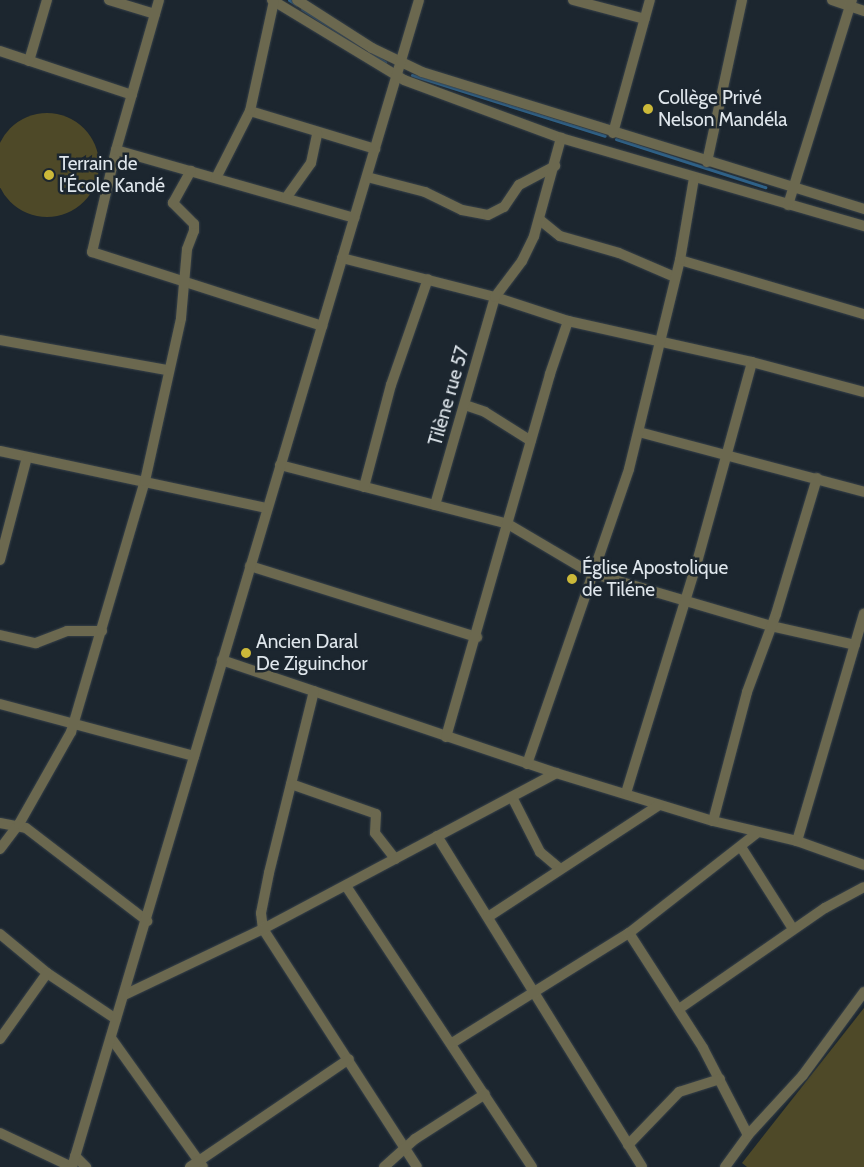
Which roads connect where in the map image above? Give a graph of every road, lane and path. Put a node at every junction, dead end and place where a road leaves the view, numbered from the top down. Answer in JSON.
{"nodes":[{"id":1,"x":47,"y":0,"type":"edge"},
{"id":2,"x":110,"y":0,"type":"edge"},
{"id":3,"x":159,"y":0,"type":"edge"},
{"id":4,"x":297,"y":0,"type":"edge"},
{"id":5,"x":419,"y":0,"type":"edge"},
{"id":6,"x":573,"y":0,"type":"edge"},
{"id":7,"x":650,"y":0,"type":"edge"},
{"id":8,"x":742,"y":0,"type":"edge"},
{"id":9,"x":832,"y":0,"type":"edge"},
{"id":10,"x":273,"y":1,"type":"edge"},
{"id":11,"x":851,"y":4,"type":"edge"},
{"id":12,"x":864,"y":12,"type":"edge"},
{"id":13,"x":155,"y":14,"type":"junction"},
{"id":14,"x":645,"y":19,"type":"junction"},
{"id":15,"x":0,"y":52,"type":"edge"},
{"id":16,"x":29,"y":61,"type":"junction"},
{"id":17,"x":401,"y":64,"type":"junction"},
{"id":18,"x":397,"y":77,"type":"junction"},
{"id":19,"x":132,"y":95,"type":"junction"},
{"id":20,"x":250,"y":111,"type":"junction"},
{"id":21,"x":613,"y":133,"type":"junction"},
{"id":22,"x":317,"y":134,"type":"junction"},
{"id":23,"x":561,"y":138,"type":"junction"},
{"id":24,"x":375,"y":149,"type":"junction"},
{"id":25,"x":116,"y":150,"type":"junction"},
{"id":26,"x":707,"y":162,"type":"junction"},
{"id":27,"x":555,"y":166,"type":"junction"},
{"id":28,"x":191,"y":171,"type":"junction"},
{"id":29,"x":367,"y":177,"type":"junction"},
{"id":30,"x":216,"y":178,"type":"junction"},
{"id":31,"x":694,"y":178,"type":"junction"},
{"id":32,"x":792,"y":187,"type":"junction"},
{"id":33,"x":286,"y":198,"type":"junction"},
{"id":34,"x":788,"y":205,"type":"junction"},
{"id":35,"x":864,"y":208,"type":"edge"},
{"id":36,"x":354,"y":218,"type":"junction"},
{"id":37,"x":540,"y":220,"type":"junction"},
{"id":38,"x":864,"y":226,"type":"edge"},
{"id":39,"x":342,"y":258,"type":"junction"},
{"id":40,"x":680,"y":260,"type":"junction"},
{"id":41,"x":675,"y":276,"type":"junction"},
{"id":42,"x":428,"y":279,"type":"junction"},
{"id":43,"x":184,"y":283,"type":"junction"},
{"id":44,"x":495,"y":297,"type":"junction"},
{"id":45,"x":864,"y":314,"type":"edge"},
{"id":46,"x":568,"y":321,"type":"junction"},
{"id":47,"x":322,"y":326,"type":"junction"},
{"id":48,"x":0,"y":340,"type":"edge"},
{"id":49,"x":661,"y":341,"type":"junction"},
{"id":50,"x":752,"y":362,"type":"junction"},
{"id":51,"x":168,"y":370,"type":"junction"},
{"id":52,"x":864,"y":392,"type":"edge"},
{"id":53,"x":465,"y":405,"type":"junction"},
{"id":54,"x":638,"y":432,"type":"junction"},
{"id":55,"x":531,"y":442,"type":"junction"},
{"id":56,"x":0,"y":451,"type":"edge"},
{"id":57,"x":725,"y":454,"type":"junction"},
{"id":58,"x":27,"y":457,"type":"junction"},
{"id":59,"x":280,"y":464,"type":"junction"},
{"id":60,"x":817,"y":478,"type":"junction"},
{"id":61,"x":145,"y":481,"type":"junction"},
{"id":62,"x":364,"y":486,"type":"junction"},
{"id":63,"x":864,"y":492,"type":"edge"},
{"id":64,"x":435,"y":504,"type":"junction"},
{"id":65,"x":267,"y":508,"type":"junction"},
{"id":66,"x":508,"y":524,"type":"junction"},
{"id":67,"x":3,"y":542,"type":"edge"},
{"id":68,"x":0,"y":560,"type":"edge"},
{"id":69,"x":250,"y":566,"type":"junction"},
{"id":70,"x":591,"y":573,"type":"junction"},
{"id":71,"x":685,"y":600,"type":"junction"},
{"id":72,"x":864,"y":614,"type":"edge"},
{"id":73,"x":771,"y":626,"type":"junction"},
{"id":74,"x":102,"y":631,"type":"junction"},
{"id":75,"x":0,"y":635,"type":"edge"},
{"id":76,"x":477,"y":638,"type":"junction"},
{"id":77,"x":855,"y":646,"type":"junction"},
{"id":78,"x":222,"y":660,"type":"junction"},
{"id":79,"x":314,"y":691,"type":"junction"},
{"id":80,"x":0,"y":704,"type":"edge"},
{"id":81,"x":75,"y":722,"type":"junction"},
{"id":82,"x":446,"y":737,"type":"junction"},
{"id":83,"x":194,"y":756,"type":"junction"},
{"id":84,"x":527,"y":764,"type":"junction"},
{"id":85,"x":556,"y":773,"type":"junction"},
{"id":86,"x":291,"y":784,"type":"junction"},
{"id":87,"x":626,"y":793,"type":"junction"},
{"id":88,"x":512,"y":797,"type":"junction"},
{"id":89,"x":659,"y":805,"type":"junction"},
{"id":90,"x":712,"y":821,"type":"junction"},
{"id":91,"x":0,"y":822,"type":"edge"},
{"id":92,"x":19,"y":824,"type":"junction"},
{"id":93,"x":757,"y":833,"type":"junction"},
{"id":94,"x":437,"y":836,"type":"junction"},
{"id":95,"x":797,"y":842,"type":"junction"},
{"id":96,"x":741,"y":848,"type":"junction"},
{"id":97,"x":0,"y":849,"type":"edge"},
{"id":98,"x":395,"y":859,"type":"junction"},
{"id":99,"x":864,"y":865,"type":"edge"},
{"id":100,"x":558,"y":868,"type":"junction"},
{"id":101,"x":346,"y":886,"type":"junction"},
{"id":102,"x":864,"y":887,"type":"edge"},
{"id":103,"x":488,"y":917,"type":"junction"},
{"id":104,"x":147,"y":921,"type":"junction"},
{"id":105,"x":263,"y":928,"type":"junction"},
{"id":106,"x":793,"y":929,"type":"junction"},
{"id":107,"x":629,"y":933,"type":"junction"},
{"id":108,"x":0,"y":934,"type":"edge"},
{"id":109,"x":48,"y":973,"type":"junction"},
{"id":110,"x":864,"y":992,"type":"edge"},
{"id":111,"x":534,"y":993,"type":"junction"},
{"id":112,"x":124,"y":994,"type":"junction"},
{"id":113,"x":679,"y":1009,"type":"junction"},
{"id":114,"x":116,"y":1019,"type":"junction"},
{"id":115,"x":111,"y":1038,"type":"junction"},
{"id":116,"x":0,"y":1039,"type":"edge"},
{"id":117,"x":452,"y":1043,"type":"junction"},
{"id":118,"x":349,"y":1059,"type":"junction"},
{"id":119,"x":720,"y":1079,"type":"junction"},
{"id":120,"x":485,"y":1094,"type":"junction"},
{"id":121,"x":0,"y":1133,"type":"edge"},
{"id":122,"x":748,"y":1135,"type":"junction"},
{"id":123,"x":628,"y":1145,"type":"junction"},
{"id":124,"x":404,"y":1148,"type":"junction"},
{"id":125,"x":76,"y":1156,"type":"junction"},
{"id":126,"x":201,"y":1164,"type":"edge"},
{"id":127,"x":730,"y":1166,"type":"edge"},
{"id":128,"x":72,"y":1167,"type":"edge"},
{"id":129,"x":86,"y":1167,"type":"edge"},
{"id":130,"x":190,"y":1167,"type":"edge"},
{"id":131,"x":384,"y":1167,"type":"edge"},
{"id":132,"x":416,"y":1167,"type":"edge"},
{"id":133,"x":532,"y":1167,"type":"edge"},
{"id":134,"x":642,"y":1167,"type":"edge"}],
"edges":[{"from":1,"to":16,"type":"street"},
{"from":2,"to":13,"type":"street"},
{"from":3,"to":13,"type":"street"},
{"from":4,"to":17,"type":"street"},
{"from":5,"to":17,"type":"street"},
{"from":6,"to":14,"type":"street"},
{"from":7,"to":14,"type":"street"},
{"from":8,"to":26,"type":"street"},
{"from":9,"to":11,"type":"street"},
{"from":10,"to":18,"type":"street"},
{"from":10,"to":20,"type":"street"},
{"from":11,"to":12,"type":"street"},
{"from":11,"to":32,"type":"street"},
{"from":13,"to":19,"type":"street"},
{"from":14,"to":21,"type":"street"},
{"from":15,"to":16,"type":"street"},
{"from":16,"to":19,"type":"street"},
{"from":17,"to":18,"type":"street"},
{"from":17,"to":21,"type":"street"},
{"from":18,"to":23,"type":"street"},
{"from":18,"to":24,"type":"street"},
{"from":19,"to":25,"type":"street"},
{"from":20,"to":22,"type":"street"},
{"from":20,"to":30,"type":"street"},
{"from":21,"to":26,"type":"street"},
{"from":22,"to":24,"type":"street"},
{"from":22,"to":33,"type":"street"},
{"from":23,"to":27,"type":"street"},
{"from":23,"to":31,"type":"street"},
{"from":24,"to":29,"type":"street"},
{"from":25,"to":28,"type":"street"},
{"from":25,"to":43,"type":"street"},
{"from":26,"to":32,"type":"street"},
{"from":27,"to":29,"type":"street"},
{"from":27,"to":37,"type":"street"},
{"from":28,"to":30,"type":"street"},
{"from":28,"to":43,"type":"street"},
{"from":29,"to":36,"type":"street"},
{"from":30,"to":33,"type":"street"},
{"from":31,"to":34,"type":"street"},
{"from":31,"to":40,"type":"street"},
{"from":32,"to":34,"type":"street"},
{"from":32,"to":35,"type":"street"},
{"from":33,"to":36,"type":"street"},
{"from":34,"to":38,"type":"street"},
{"from":36,"to":39,"type":"street"},
{"from":37,"to":41,"type":"street"},
{"from":37,"to":44,"type":"street"},
{"from":39,"to":42,"type":"street"},
{"from":39,"to":47,"type":"street"},
{"from":40,"to":41,"type":"street"},
{"from":40,"to":45,"type":"street"},
{"from":41,"to":49,"type":"street"},
{"from":42,"to":44,"type":"street"},
{"from":42,"to":62,"type":"street"},
{"from":43,"to":47,"type":"street"},
{"from":43,"to":51,"type":"street"},
{"from":44,"to":46,"type":"street"},
{"from":44,"to":53,"type":"street","name":"Tilène rue 57"},
{"from":46,"to":49,"type":"street"},
{"from":46,"to":55,"type":"street"},
{"from":47,"to":59,"type":"street"},
{"from":48,"to":51,"type":"street"},
{"from":49,"to":50,"type":"street"},
{"from":49,"to":54,"type":"street"},
{"from":50,"to":52,"type":"street"},
{"from":50,"to":57,"type":"street"},
{"from":51,"to":61,"type":"street"},
{"from":53,"to":55,"type":"street"},
{"from":53,"to":64,"type":"street","name":"Tilène rue 57"},
{"from":54,"to":57,"type":"street"},
{"from":54,"to":70,"type":"street"},
{"from":55,"to":66,"type":"street"},
{"from":56,"to":58,"type":"street"},
{"from":57,"to":60,"type":"street"},
{"from":57,"to":71,"type":"street"},
{"from":58,"to":61,"type":"street"},
{"from":58,"to":67,"type":"street"},
{"from":59,"to":62,"type":"street"},
{"from":59,"to":65,"type":"street"},
{"from":60,"to":63,"type":"street"},
{"from":60,"to":73,"type":"street"},
{"from":61,"to":65,"type":"street"},
{"from":61,"to":74,"type":"street"},
{"from":62,"to":64,"type":"street"},
{"from":64,"to":66,"type":"street"},
{"from":65,"to":69,"type":"street"},
{"from":66,"to":70,"type":"street"},
{"from":66,"to":76,"type":"street"},
{"from":67,"to":68,"type":"street"},
{"from":69,"to":76,"type":"street"},
{"from":69,"to":78,"type":"street"},
{"from":70,"to":71,"type":"street"},
{"from":70,"to":84,"type":"street"},
{"from":71,"to":73,"type":"street"},
{"from":71,"to":87,"type":"street"},
{"from":72,"to":77,"type":"street"},
{"from":73,"to":77,"type":"street"},
{"from":73,"to":90,"type":"street"},
{"from":74,"to":75,"type":"street"},
{"from":74,"to":81,"type":"street"},
{"from":76,"to":82,"type":"street"},
{"from":77,"to":95,"type":"street"},
{"from":78,"to":79,"type":"street"},
{"from":78,"to":83,"type":"street"},
{"from":79,"to":82,"type":"street"},
{"from":79,"to":86,"type":"street"},
{"from":80,"to":81,"type":"street"},
{"from":81,"to":83,"type":"street"},
{"from":81,"to":92,"type":"street"},
{"from":82,"to":84,"type":"street"},
{"from":83,"to":104,"type":"street"},
{"from":84,"to":85,"type":"street"},
{"from":85,"to":87,"type":"street"},
{"from":85,"to":88,"type":"street"},
{"from":86,"to":98,"type":"street"},
{"from":86,"to":105,"type":"street"},
{"from":87,"to":89,"type":"street"},
{"from":88,"to":94,"type":"street"},
{"from":88,"to":100,"type":"street"},
{"from":89,"to":90,"type":"street"},
{"from":89,"to":100,"type":"street"},
{"from":90,"to":93,"type":"street"},
{"from":91,"to":92,"type":"street"},
{"from":92,"to":97,"type":"street"},
{"from":92,"to":104,"type":"street"},
{"from":93,"to":95,"type":"street"},
{"from":93,"to":96,"type":"street"},
{"from":94,"to":98,"type":"street"},
{"from":94,"to":103,"type":"street"},
{"from":95,"to":99,"type":"street"},
{"from":96,"to":106,"type":"street"},
{"from":96,"to":107,"type":"street"},
{"from":98,"to":101,"type":"street"},
{"from":100,"to":103,"type":"street"},
{"from":101,"to":105,"type":"street"},
{"from":101,"to":117,"type":"street"},
{"from":102,"to":106,"type":"street"},
{"from":103,"to":111,"type":"street"},
{"from":104,"to":112,"type":"street"},
{"from":105,"to":112,"type":"street"},
{"from":105,"to":118,"type":"street"},
{"from":106,"to":113,"type":"street"},
{"from":107,"to":111,"type":"street"},
{"from":107,"to":113,"type":"street"},
{"from":108,"to":109,"type":"street"},
{"from":109,"to":114,"type":"street"},
{"from":109,"to":116,"type":"street"},
{"from":110,"to":122,"type":"street"},
{"from":111,"to":117,"type":"street"},
{"from":111,"to":123,"type":"street"},
{"from":112,"to":114,"type":"street"},
{"from":113,"to":119,"type":"street"},
{"from":114,"to":115,"type":"street"},
{"from":115,"to":125,"type":"street"},
{"from":115,"to":126,"type":"street"},
{"from":117,"to":120,"type":"street"},
{"from":118,"to":124,"type":"street"},
{"from":118,"to":126,"type":"street"},
{"from":119,"to":122,"type":"street"},
{"from":119,"to":123,"type":"street"},
{"from":120,"to":124,"type":"street"},
{"from":120,"to":133,"type":"street"},
{"from":121,"to":128,"type":"street"},
{"from":122,"to":127,"type":"street"},
{"from":123,"to":134,"type":"street"},
{"from":124,"to":131,"type":"street"},
{"from":124,"to":132,"type":"street"},
{"from":125,"to":128,"type":"street"},
{"from":125,"to":129,"type":"street"},
{"from":126,"to":130,"type":"street"}]}
